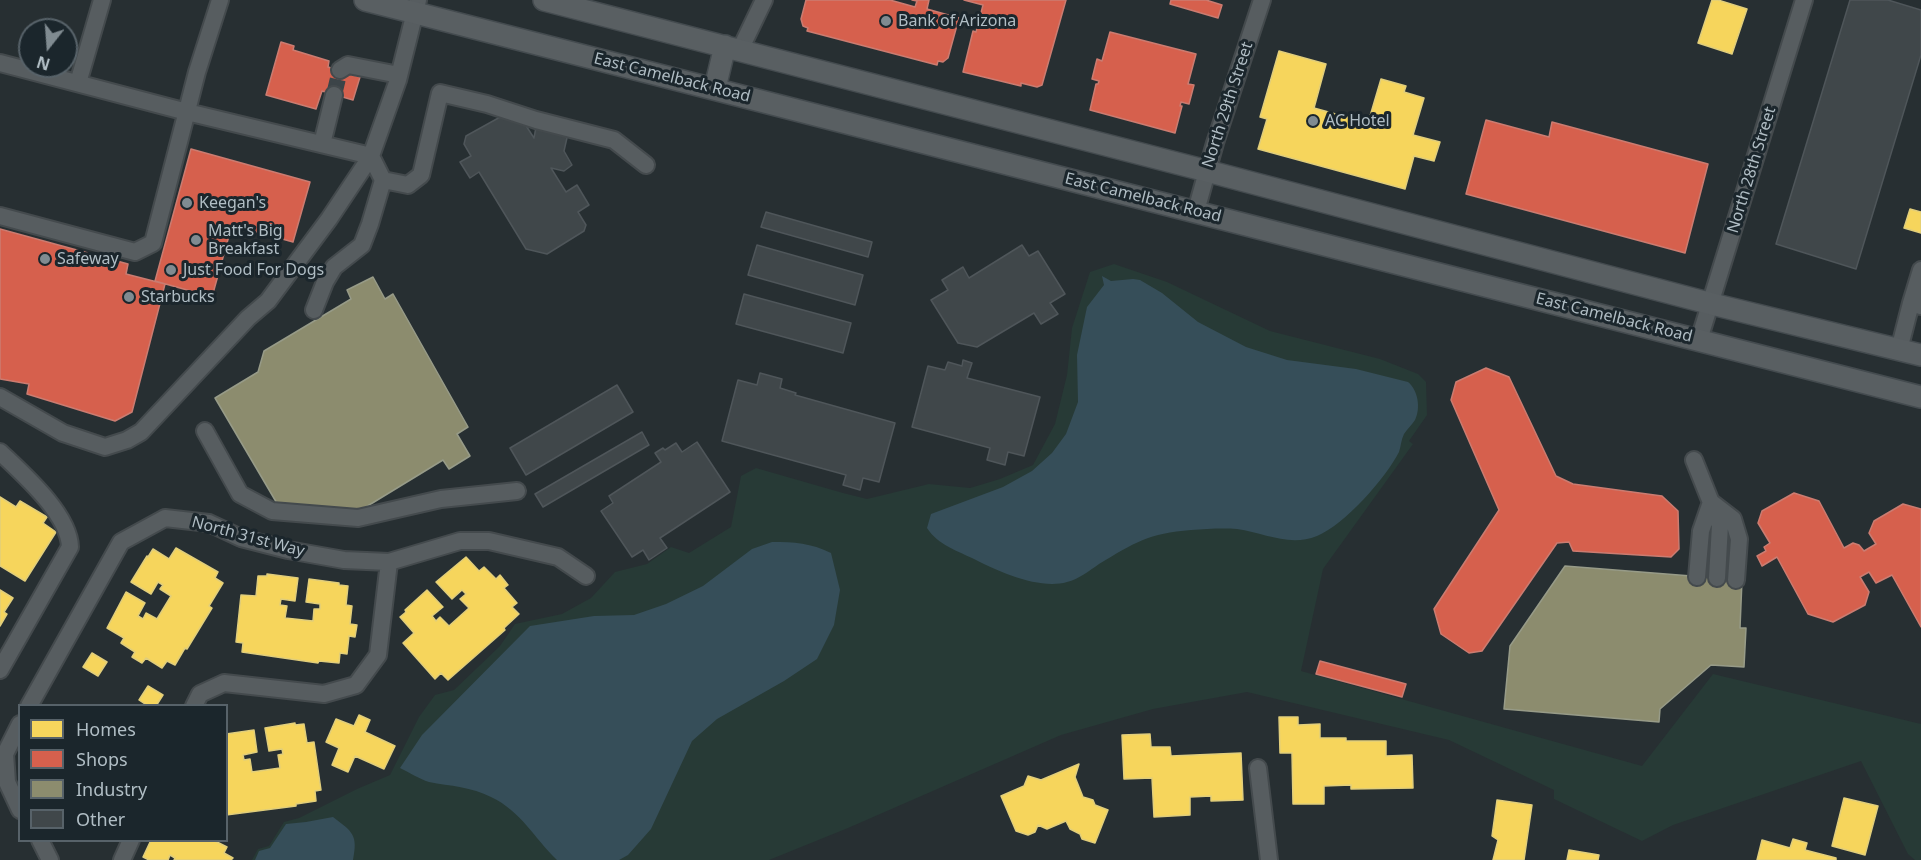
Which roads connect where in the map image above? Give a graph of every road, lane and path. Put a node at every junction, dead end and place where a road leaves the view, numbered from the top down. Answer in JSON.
{"nodes":[{"id":1,"x":102,"y":0,"type":"edge"},
{"id":2,"x":220,"y":0,"type":"edge"},
{"id":3,"x":365,"y":0,"type":"edge"},
{"id":4,"x":544,"y":0,"type":"edge"},
{"id":5,"x":764,"y":0,"type":"edge"},
{"id":6,"x":1262,"y":0,"type":"edge"},
{"id":7,"x":1804,"y":0,"type":"edge"},
{"id":8,"x":416,"y":6,"type":"edge"},
{"id":9,"x":732,"y":48,"type":"junction"},
{"id":10,"x":0,"y":63,"type":"edge"},
{"id":11,"x":340,"y":70,"type":"dead end"},
{"id":12,"x":399,"y":75,"type":"junction"},
{"id":13,"x":78,"y":83,"type":"junction"},
{"id":14,"x":715,"y":88,"type":"junction"},
{"id":15,"x":334,"y":95,"type":"tunnel mouth"},
{"id":16,"x":187,"y":112,"type":"junction"},
{"id":17,"x":322,"y":144,"type":"junction"},
{"id":18,"x":371,"y":156,"type":"junction"},
{"id":19,"x":646,"y":165,"type":"dead end"},
{"id":20,"x":1207,"y":171,"type":"junction"},
{"id":21,"x":383,"y":180,"type":"junction"},
{"id":22,"x":1196,"y":211,"type":"junction"},
{"id":23,"x":0,"y":216,"type":"edge"},
{"id":24,"x":1921,"y":270,"type":"edge"},
{"id":25,"x":1712,"y":304,"type":"junction"},
{"id":26,"x":1916,"y":304,"type":"edge"},
{"id":27,"x":314,"y":310,"type":"dead end"},
{"id":28,"x":1699,"y":340,"type":"junction"},
{"id":29,"x":1899,"y":350,"type":"junction"},
{"id":30,"x":1921,"y":355,"type":"edge"},
{"id":31,"x":0,"y":397,"type":"edge"},
{"id":32,"x":1921,"y":397,"type":"edge"},
{"id":33,"x":205,"y":430,"type":"dead end"},
{"id":34,"x":0,"y":452,"type":"edge"},
{"id":35,"x":1694,"y":460,"type":"dead end"},
{"id":36,"x":517,"y":491,"type":"dead end"},
{"id":37,"x":1711,"y":502,"type":"junction"},
{"id":38,"x":390,"y":562,"type":"junction"},
{"id":39,"x":586,"y":576,"type":"dead end"},
{"id":40,"x":1697,"y":577,"type":"dead end"},
{"id":41,"x":1717,"y":578,"type":"dead end"},
{"id":42,"x":1736,"y":580,"type":"dead end"},
{"id":43,"x":0,"y":670,"type":"edge"},
{"id":44,"x":30,"y":704,"type":"edge"},
{"id":45,"x":195,"y":704,"type":"edge"},
{"id":46,"x":18,"y":728,"type":"edge"},
{"id":47,"x":1258,"y":768,"type":"dead end"},
{"id":48,"x":18,"y":806,"type":"edge"},
{"id":49,"x":41,"y":842,"type":"edge"},
{"id":50,"x":130,"y":842,"type":"edge"},
{"id":51,"x":50,"y":860,"type":"edge"},
{"id":52,"x":122,"y":860,"type":"edge"},
{"id":53,"x":1269,"y":860,"type":"edge"}],
"edges":[{"from":1,"to":13,"type":"street"},
{"from":2,"to":16,"type":"street"},
{"from":3,"to":8,"type":"main road","name":"East Camelback Road"},
{"from":4,"to":9,"type":"main road"},
{"from":5,"to":9,"type":"street"},
{"from":6,"to":20,"type":"street","name":"North 29th Street"},
{"from":7,"to":25,"type":"street","name":"North 28th Street"},
{"from":8,"to":12,"type":"street"},
{"from":8,"to":14,"type":"main road","name":"East Camelback Road"},
{"from":9,"to":14,"type":"main road"},
{"from":9,"to":20,"type":"main road"},
{"from":10,"to":13,"type":"street"},
{"from":11,"to":12,"type":"street"},
{"from":12,"to":18,"type":"street"},
{"from":13,"to":16,"type":"street"},
{"from":14,"to":22,"type":"main road","name":"East Camelback Road"},
{"from":15,"to":17,"type":"street"},
{"from":16,"to":17,"type":"street"},
{"from":16,"to":23,"type":"street"},
{"from":17,"to":18,"type":"street"},
{"from":18,"to":21,"type":"street"},
{"from":18,"to":31,"type":"street"},
{"from":19,"to":21,"type":"street"},
{"from":20,"to":22,"type":"street","name":"North 29th Street"},
{"from":20,"to":25,"type":"main road"},
{"from":21,"to":27,"type":"street"},
{"from":22,"to":28,"type":"main road","name":"East Camelback Road"},
{"from":24,"to":26,"type":"street"},
{"from":25,"to":28,"type":"street","name":"North 28th Street"},
{"from":25,"to":29,"type":"main road"},
{"from":26,"to":29,"type":"street"},
{"from":28,"to":32,"type":"main road","name":"East Camelback Road"},
{"from":29,"to":30,"type":"main road"},
{"from":33,"to":36,"type":"street"},
{"from":34,"to":43,"type":"street"},
{"from":35,"to":37,"type":"street"},
{"from":37,"to":40,"type":"street"},
{"from":37,"to":41,"type":"street"},
{"from":37,"to":42,"type":"street"},
{"from":38,"to":39,"type":"street","name":"North 31st Way"},
{"from":38,"to":44,"type":"street","name":"North 31st Way"},
{"from":38,"to":45,"type":"street"},
{"from":46,"to":48,"type":"street"},
{"from":47,"to":53,"type":"street"},
{"from":49,"to":51,"type":"street"},
{"from":50,"to":52,"type":"street"}]}
